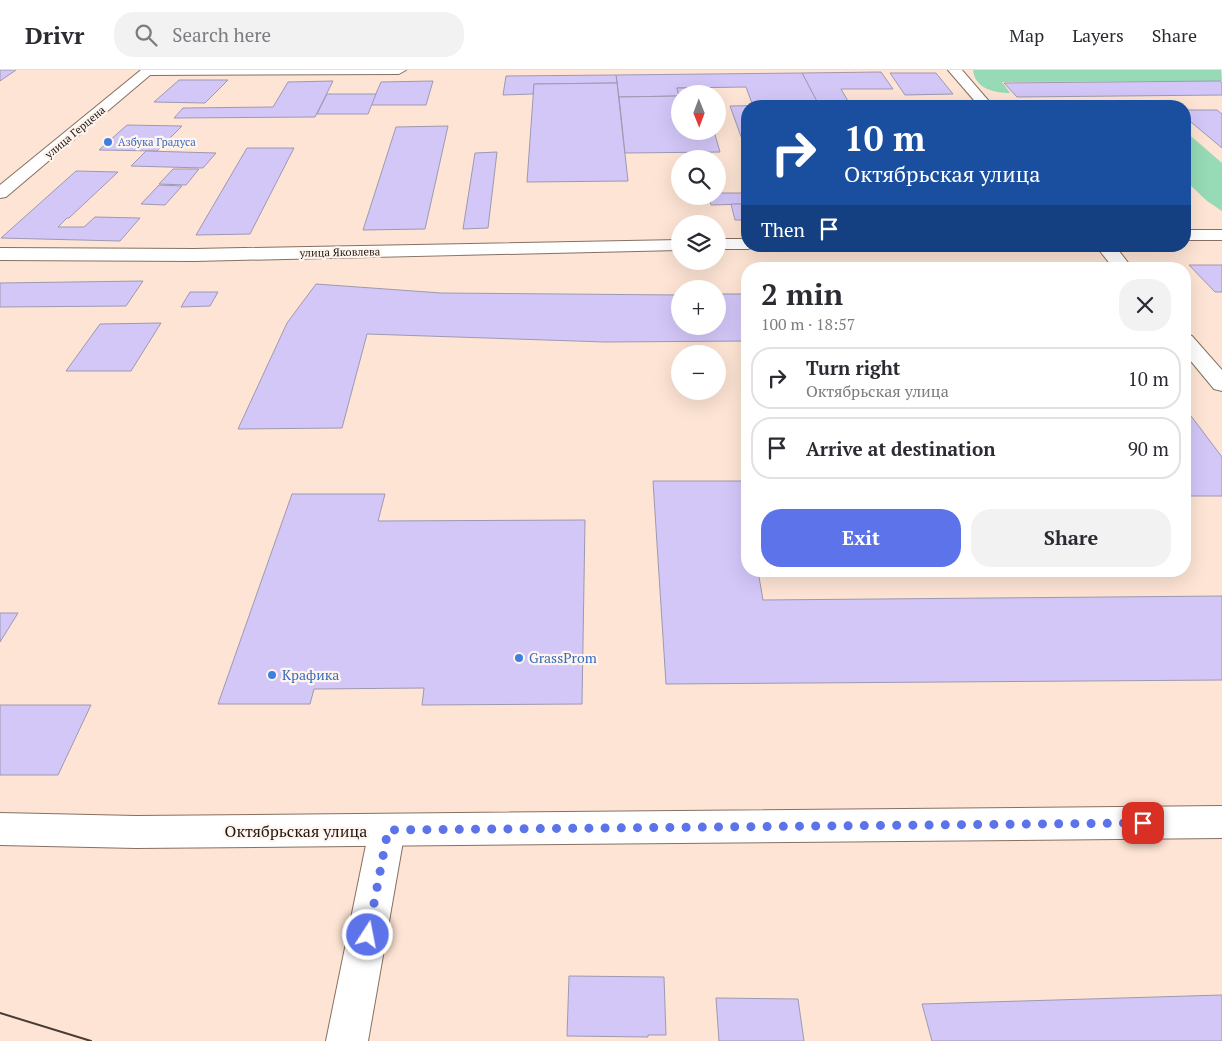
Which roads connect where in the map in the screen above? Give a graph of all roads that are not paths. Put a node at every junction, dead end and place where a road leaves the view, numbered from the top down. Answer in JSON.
{"nodes":[{"id":1,"x":148,"y":70,"type":"edge"},
{"id":2,"x":398,"y":70,"type":"edge"},
{"id":3,"x":955,"y":70,"type":"edge"},
{"id":4,"x":981,"y":100,"type":"edge"},
{"id":5,"x":0,"y":194,"type":"edge"},
{"id":6,"x":1222,"y":234,"type":"edge"},
{"id":7,"x":1191,"y":235,"type":"edge"},
{"id":8,"x":726,"y":244,"type":"edge"},
{"id":9,"x":741,"y":244,"type":"edge"},
{"id":10,"x":671,"y":245,"type":"edge"},
{"id":11,"x":1110,"y":252,"type":"edge"},
{"id":12,"x":0,"y":254,"type":"edge"},
{"id":13,"x":1118,"y":262,"type":"edge"},
{"id":14,"x":1191,"y":347,"type":"edge"},
{"id":15,"x":1222,"y":384,"type":"edge"},
{"id":16,"x":1222,"y":822,"type":"edge"},
{"id":17,"x":0,"y":829,"type":"edge"},
{"id":18,"x":388,"y":830,"type":"junction"},
{"id":19,"x":347,"y":1041,"type":"edge"}],
"edges":[{"from":1,"to":2,"type":"street"},
{"from":1,"to":5,"type":"street","name":"улица Герцена"},
{"from":3,"to":4,"type":"street"},
{"from":6,"to":7,"type":"street"},
{"from":8,"to":9,"type":"street"},
{"from":10,"to":12,"type":"street","name":"улица Яковлева"},
{"from":11,"to":13,"type":"street"},
{"from":14,"to":15,"type":"street"},
{"from":16,"to":18,"type":"street","name":"Октябрьская улица"},
{"from":17,"to":18,"type":"street","name":"Октябрьская улица"},
{"from":18,"to":19,"type":"street"}]}
